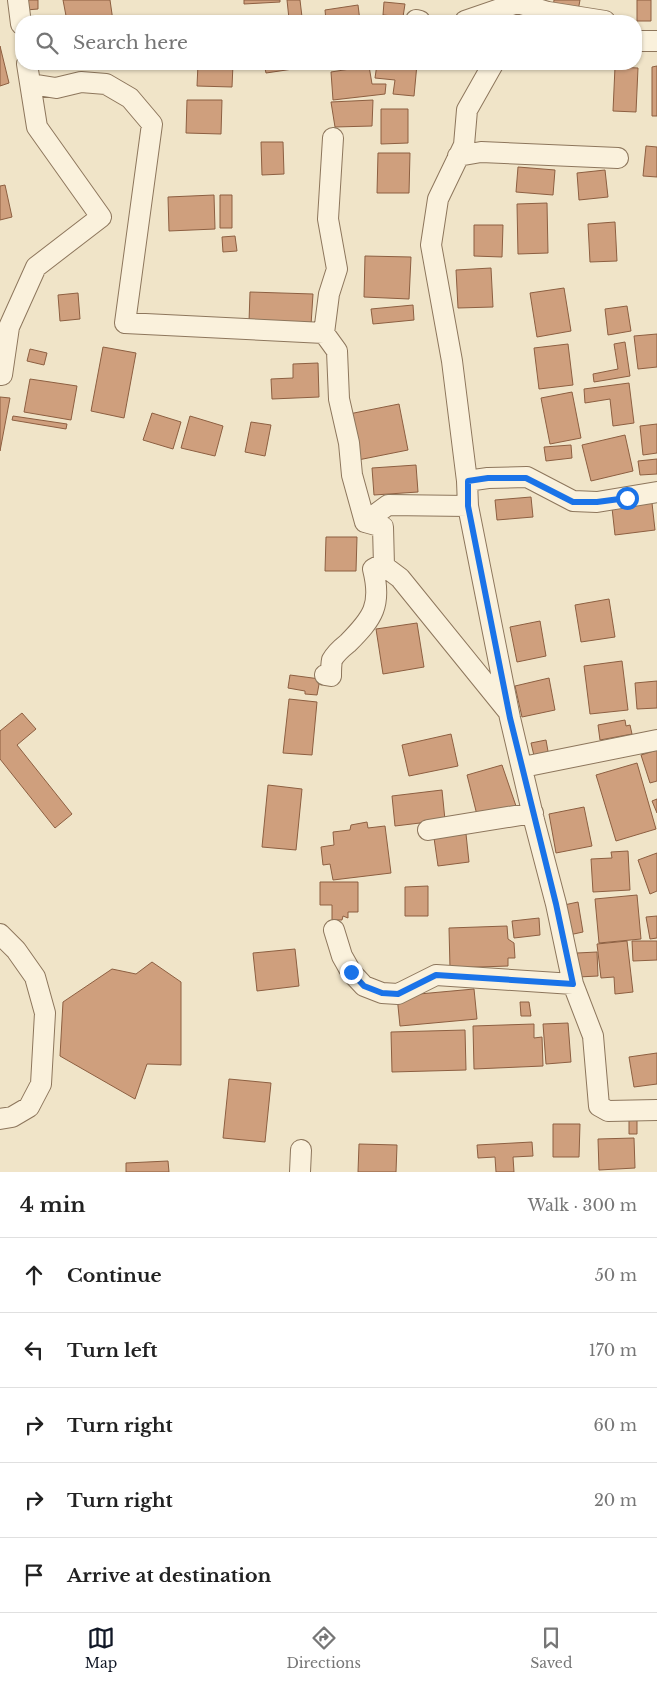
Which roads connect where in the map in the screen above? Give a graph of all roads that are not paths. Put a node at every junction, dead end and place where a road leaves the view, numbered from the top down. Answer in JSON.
{"nodes":[{"id":1,"x":18,"y":0,"type":"edge"},
{"id":2,"x":502,"y":9,"type":"edge"},
{"id":3,"x":20,"y":15,"type":"edge"},
{"id":4,"x":484,"y":15,"type":"edge"},
{"id":5,"x":567,"y":15,"type":"edge"},
{"id":6,"x":657,"y":40,"type":"edge"},
{"id":7,"x":642,"y":41,"type":"edge"},
{"id":8,"x":28,"y":70,"type":"edge"},
{"id":9,"x":490,"y":70,"type":"edge"},
{"id":10,"x":30,"y":84,"type":"junction"},
{"id":11,"x":333,"y":138,"type":"dead end"},
{"id":12,"x":458,"y":156,"type":"junction"},
{"id":13,"x":618,"y":158,"type":"dead end"},
{"id":14,"x":324,"y":333,"type":"junction"},
{"id":15,"x":0,"y":375,"type":"edge"},
{"id":16,"x":468,"y":481,"type":"junction"},
{"id":17,"x":657,"y":492,"type":"edge"},
{"id":18,"x":468,"y":506,"type":"junction"},
{"id":19,"x":365,"y":522,"type":"junction"},
{"id":20,"x":384,"y":563,"type":"junction"},
{"id":21,"x":324,"y":674,"type":"dead end"},
{"id":22,"x":509,"y":712,"type":"junction"},
{"id":23,"x":657,"y":740,"type":"edge"},
{"id":24,"x":523,"y":767,"type":"junction"},
{"id":25,"x":533,"y":813,"type":"junction"},
{"id":26,"x":428,"y":830,"type":"dead end"},
{"id":27,"x":334,"y":930,"type":"dead end"},
{"id":28,"x":0,"y":934,"type":"edge"},
{"id":29,"x":573,"y":984,"type":"junction"},
{"id":30,"x":657,"y":1110,"type":"edge"},
{"id":31,"x":0,"y":1119,"type":"edge"},
{"id":32,"x":301,"y":1150,"type":"dead end"},
{"id":33,"x":300,"y":1172,"type":"edge"}],
"edges":[{"from":1,"to":3,"type":"street"},
{"from":2,"to":4,"type":"street"},
{"from":2,"to":5,"type":"street"},
{"from":6,"to":7,"type":"street"},
{"from":8,"to":10,"type":"street"},
{"from":9,"to":12,"type":"street"},
{"from":10,"to":14,"type":"street"},
{"from":10,"to":15,"type":"street"},
{"from":11,"to":14,"type":"street"},
{"from":12,"to":13,"type":"street"},
{"from":12,"to":16,"type":"street"},
{"from":14,"to":19,"type":"street"},
{"from":16,"to":17,"type":"street"},
{"from":16,"to":18,"type":"street"},
{"from":18,"to":19,"type":"street"},
{"from":18,"to":22,"type":"street"},
{"from":19,"to":20,"type":"street"},
{"from":20,"to":21,"type":"street"},
{"from":20,"to":22,"type":"street"},
{"from":22,"to":24,"type":"street"},
{"from":23,"to":24,"type":"street"},
{"from":24,"to":25,"type":"street"},
{"from":25,"to":26,"type":"street"},
{"from":25,"to":29,"type":"street"},
{"from":27,"to":29,"type":"street"},
{"from":28,"to":31,"type":"street"},
{"from":29,"to":30,"type":"street"},
{"from":32,"to":33,"type":"street"}]}
